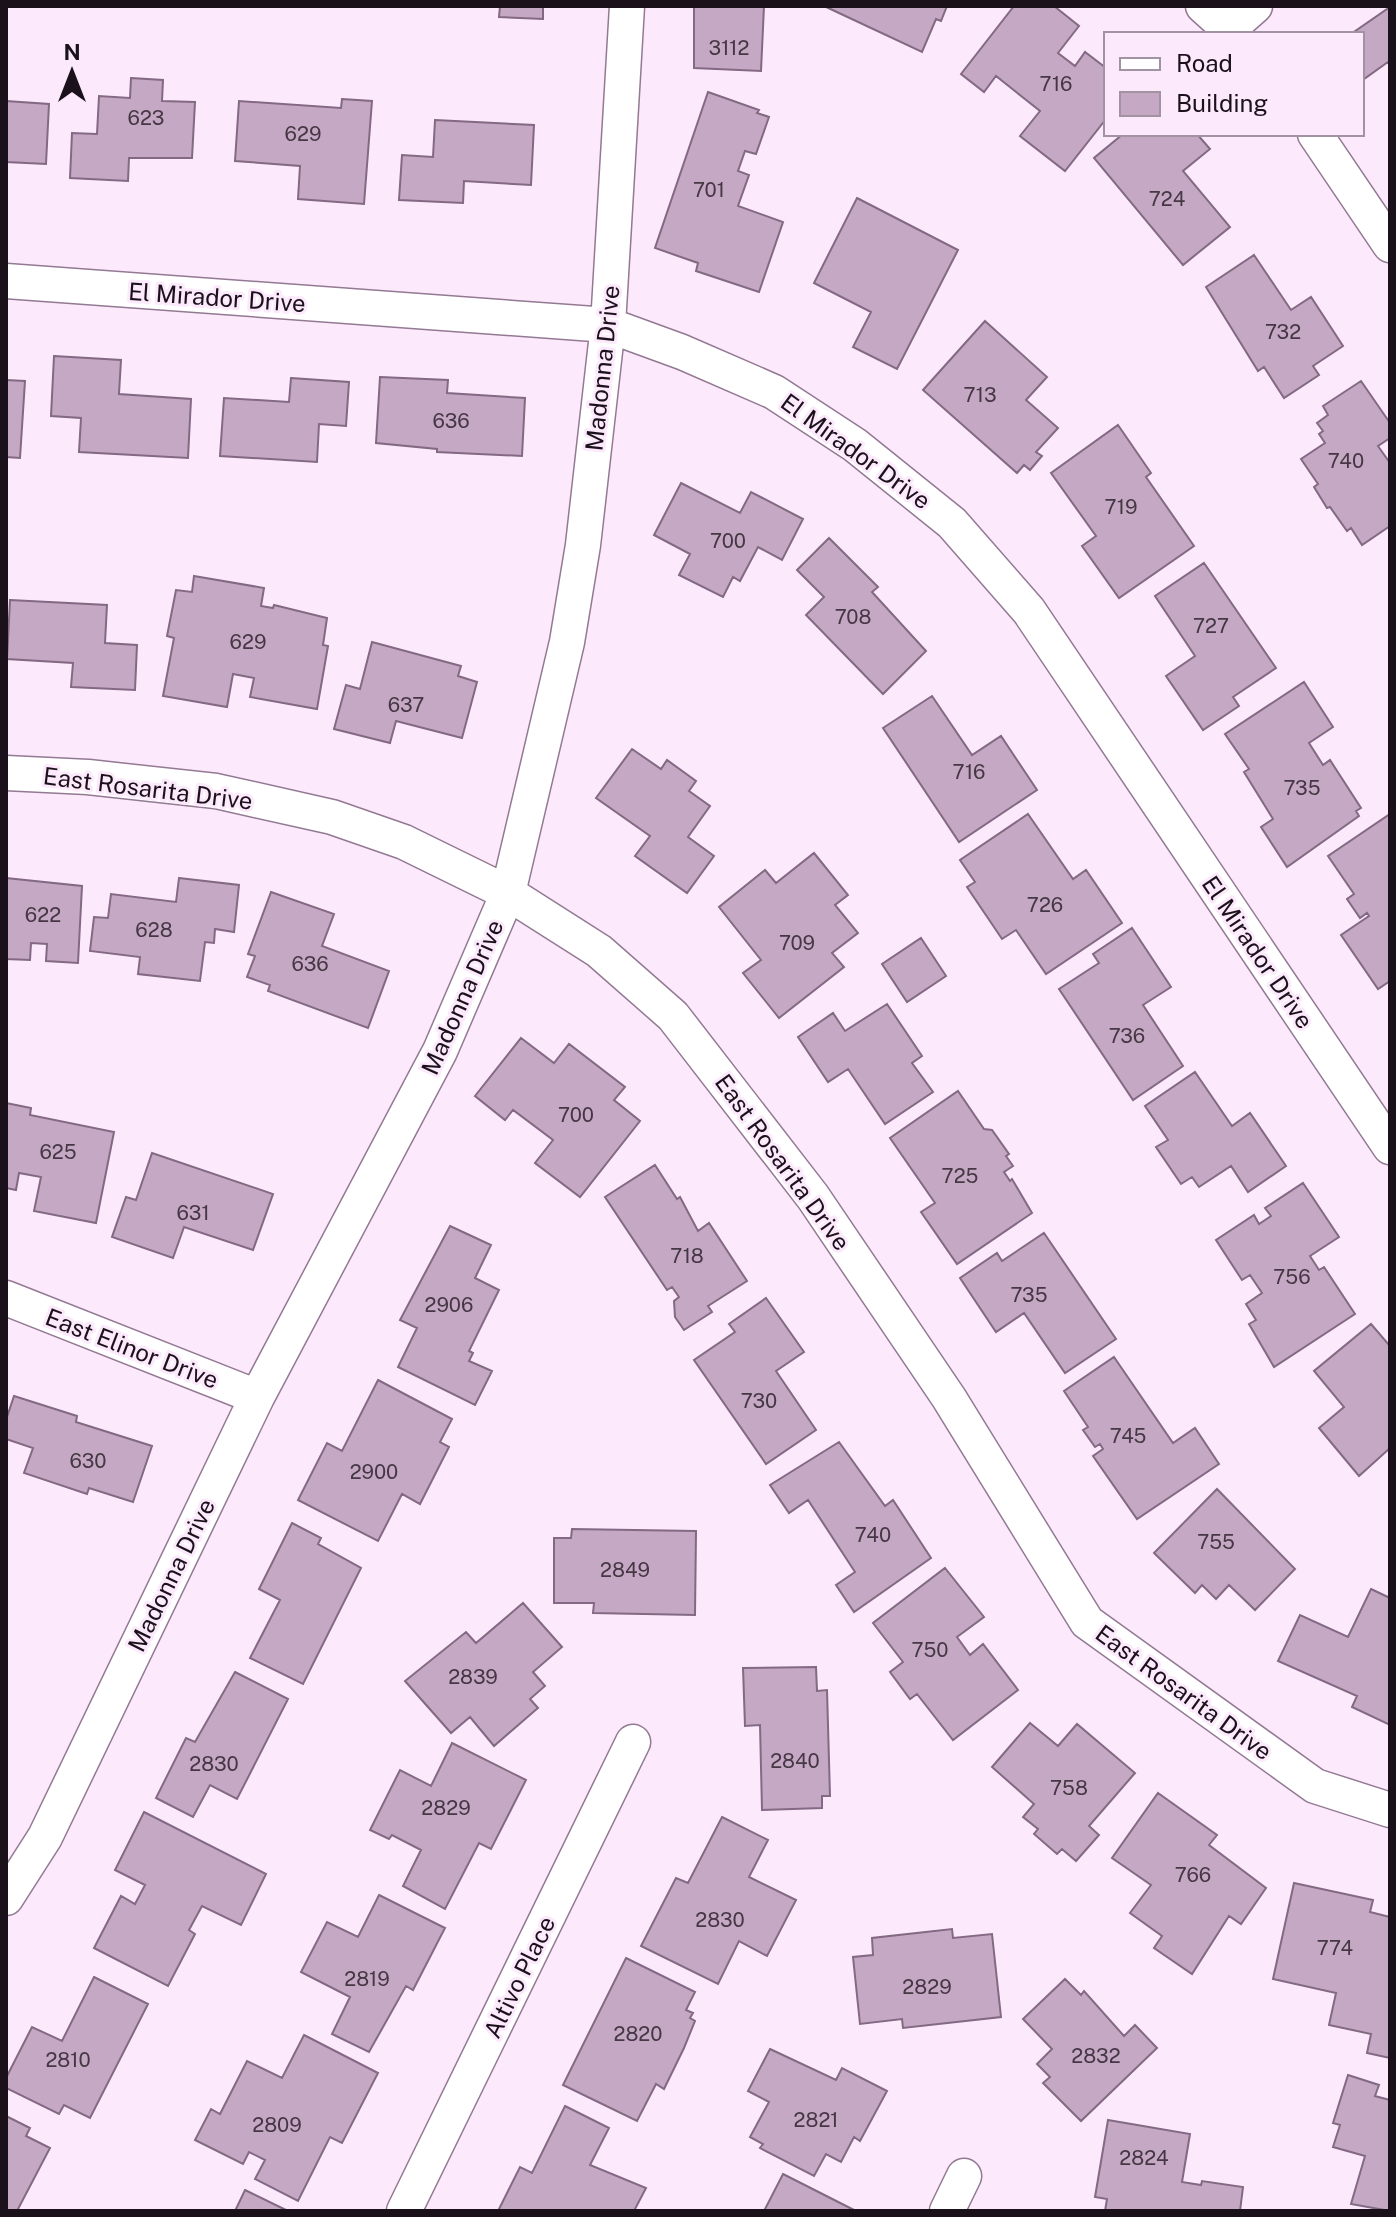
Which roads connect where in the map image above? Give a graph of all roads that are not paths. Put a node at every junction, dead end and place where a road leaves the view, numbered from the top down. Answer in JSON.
{"nodes":[{"id":1,"x":627,"y":6,"type":"edge"},
{"id":2,"x":1203,"y":6,"type":"edge"},
{"id":3,"x":1255,"y":6,"type":"edge"},
{"id":4,"x":1232,"y":31,"type":"edge"},
{"id":5,"x":1316,"y":136,"type":"edge"},
{"id":6,"x":1390,"y":245,"type":"edge"},
{"id":7,"x":6,"y":281,"type":"edge"},
{"id":8,"x":608,"y":325,"type":"junction"},
{"id":9,"x":6,"y":773,"type":"edge"},
{"id":10,"x":508,"y":893,"type":"junction"},
{"id":11,"x":1390,"y":1147,"type":"edge"},
{"id":12,"x":6,"y":1298,"type":"edge"},
{"id":13,"x":257,"y":1397,"type":"junction"},
{"id":14,"x":633,"y":1742,"type":"dead end"},
{"id":15,"x":1390,"y":1810,"type":"edge"},
{"id":16,"x":6,"y":1898,"type":"edge"},
{"id":17,"x":964,"y":2176,"type":"dead end"},
{"id":18,"x":404,"y":2211,"type":"edge"},
{"id":19,"x":947,"y":2211,"type":"edge"}],
"edges":[{"from":1,"to":8,"type":"street","name":"Madonna Drive"},
{"from":2,"to":4,"type":"street"},
{"from":3,"to":4,"type":"street"},
{"from":5,"to":6,"type":"street"},
{"from":7,"to":8,"type":"street","name":"El Mirador Drive"},
{"from":8,"to":10,"type":"street","name":"Madonna Drive"},
{"from":8,"to":11,"type":"street","name":"El Mirador Drive"},
{"from":9,"to":10,"type":"street","name":"East Rosarita Drive"},
{"from":10,"to":13,"type":"street","name":"Madonna Drive"},
{"from":10,"to":15,"type":"street","name":"East Rosarita Drive"},
{"from":12,"to":13,"type":"street","name":"East Elinor Drive"},
{"from":13,"to":16,"type":"street","name":"Madonna Drive"},
{"from":14,"to":18,"type":"street","name":"Altivo Place"},
{"from":17,"to":19,"type":"street"}]}
